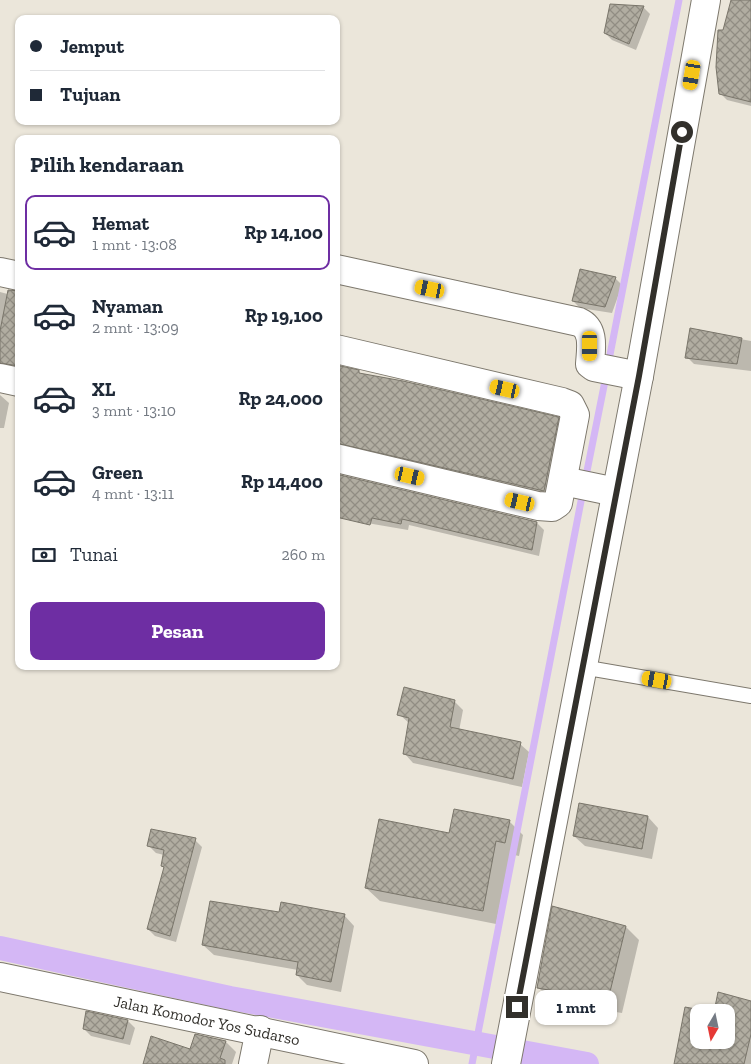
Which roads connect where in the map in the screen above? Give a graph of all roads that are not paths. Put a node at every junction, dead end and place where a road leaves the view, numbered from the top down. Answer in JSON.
{"nodes":[{"id":1,"x":706,"y":0,"type":"edge"},
{"id":2,"x":340,"y":270,"type":"edge"},
{"id":3,"x":0,"y":272,"type":"edge"},
{"id":4,"x":15,"y":275,"type":"edge"},
{"id":5,"x":340,"y":350,"type":"edge"},
{"id":6,"x":636,"y":375,"type":"junction"},
{"id":7,"x":0,"y":378,"type":"edge"},
{"id":8,"x":15,"y":381,"type":"edge"},
{"id":9,"x":340,"y":459,"type":"edge"},
{"id":10,"x":568,"y":482,"type":"junction"},
{"id":11,"x":611,"y":491,"type":"junction"},
{"id":12,"x":582,"y":666,"type":"junction"},
{"id":13,"x":751,"y":696,"type":"edge"},
{"id":14,"x":0,"y":977,"type":"edge"},
{"id":15,"x":260,"y":1030,"type":"junction"},
{"id":16,"x":253,"y":1064,"type":"edge"},
{"id":17,"x":414,"y":1064,"type":"edge"},
{"id":18,"x":506,"y":1064,"type":"edge"}],
"edges":[{"from":1,"to":6,"type":"street"},
{"from":2,"to":6,"type":"street"},
{"from":3,"to":4,"type":"street"},
{"from":5,"to":10,"type":"street"},
{"from":6,"to":11,"type":"street"},
{"from":7,"to":8,"type":"street"},
{"from":9,"to":10,"type":"street"},
{"from":10,"to":11,"type":"street"},
{"from":11,"to":12,"type":"street"},
{"from":12,"to":13,"type":"lane"},
{"from":12,"to":18,"type":"street"},
{"from":14,"to":15,"type":"street","name":"Jalan Komodor Yos Sudarso"},
{"from":15,"to":16,"type":"street"},
{"from":15,"to":17,"type":"street","name":"Jalan Komodor Yos Sudarso"}]}
